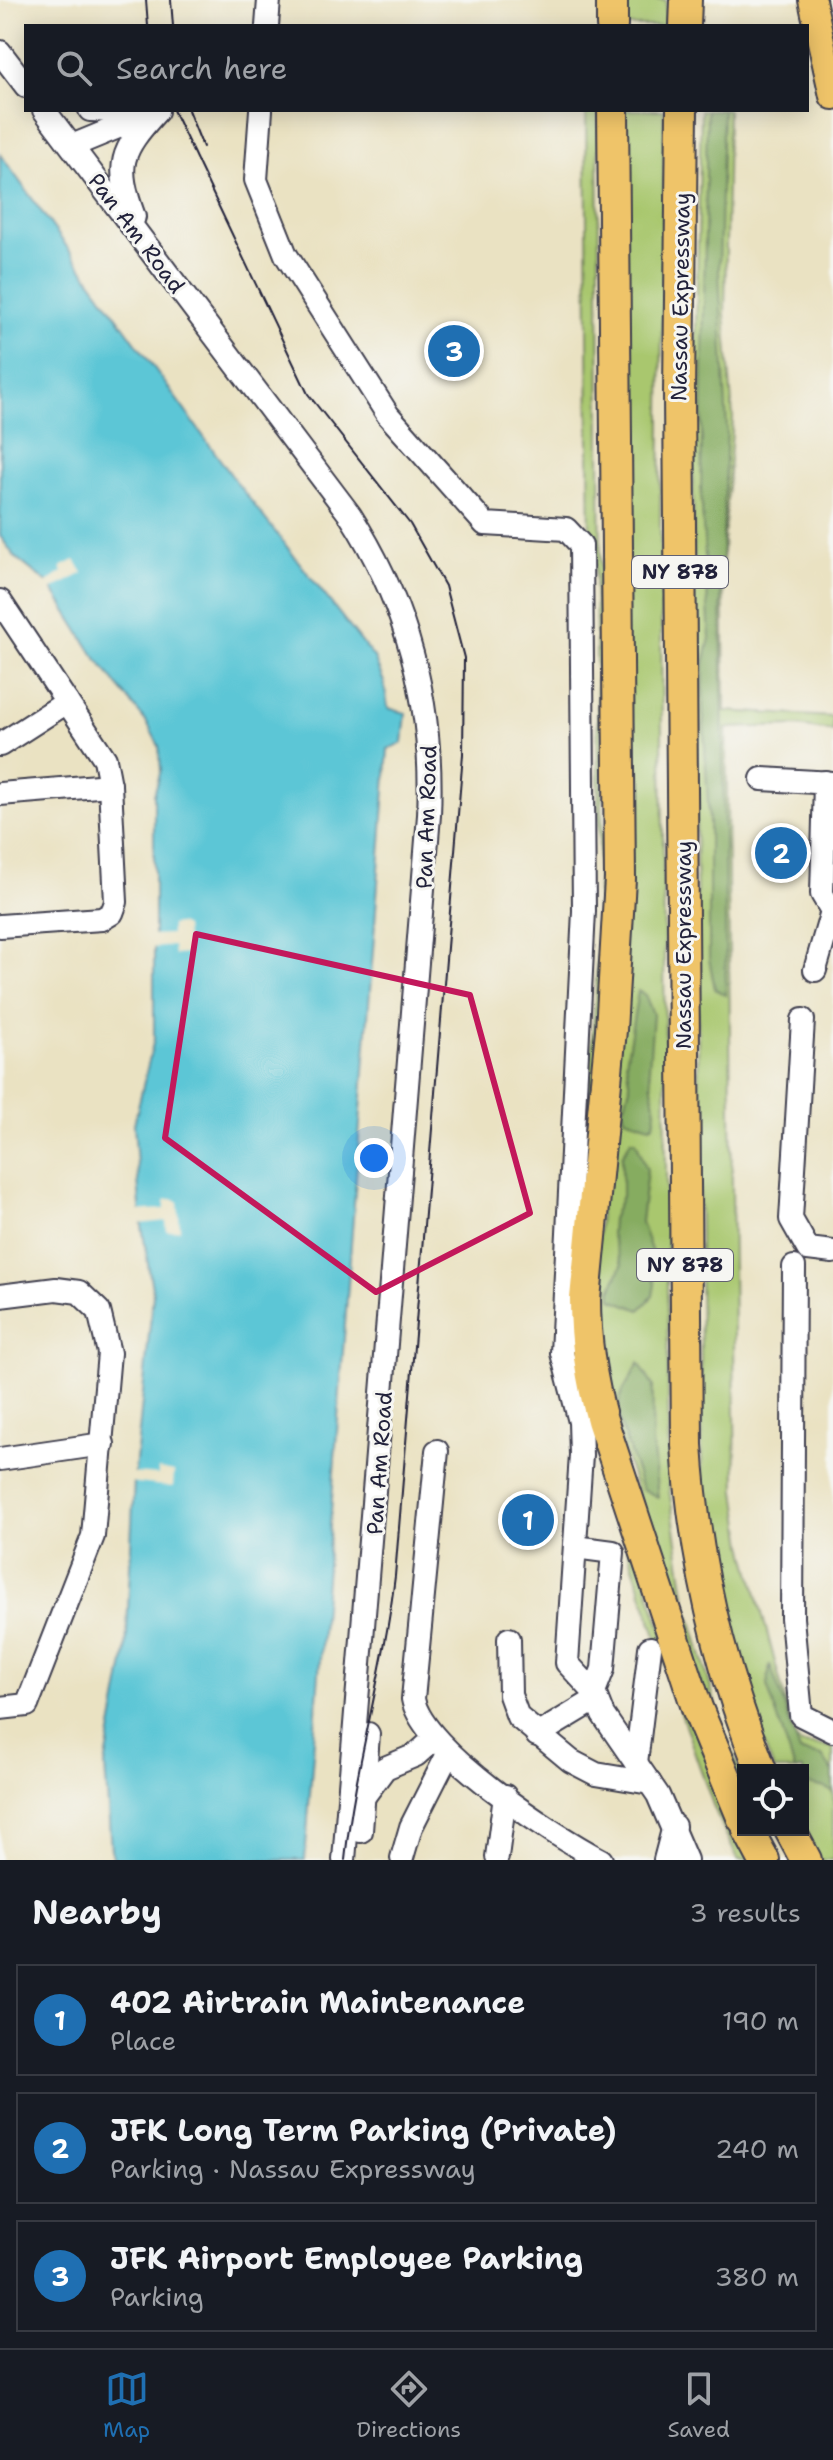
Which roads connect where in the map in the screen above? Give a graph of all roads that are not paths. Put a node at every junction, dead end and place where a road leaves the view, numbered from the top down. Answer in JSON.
{"nodes":[{"id":1,"x":269,"y":0,"type":"edge"},
{"id":2,"x":612,"y":0,"type":"edge"},
{"id":3,"x":684,"y":0,"type":"edge"},
{"id":4,"x":812,"y":0,"type":"edge"},
{"id":5,"x":267,"y":24,"type":"edge"},
{"id":6,"x":612,"y":24,"type":"edge"},
{"id":7,"x":683,"y":24,"type":"edge"},
{"id":8,"x":0,"y":52,"type":"edge"},
{"id":9,"x":24,"y":81,"type":"edge"},
{"id":10,"x":833,"y":96,"type":"edge"},
{"id":11,"x":46,"y":112,"type":"edge"},
{"id":12,"x":153,"y":112,"type":"edge"},
{"id":13,"x":156,"y":112,"type":"edge"},
{"id":14,"x":261,"y":112,"type":"edge"},
{"id":15,"x":613,"y":112,"type":"edge"},
{"id":16,"x":682,"y":112,"type":"edge"},
{"id":17,"x":72,"y":146,"type":"junction"},
{"id":18,"x":141,"y":237,"type":"junction"},
{"id":19,"x":0,"y":601,"type":"edge"},
{"id":20,"x":67,"y":702,"type":"junction"},
{"id":21,"x":0,"y":745,"type":"edge"},
{"id":22,"x":762,"y":779,"type":"dead end"},
{"id":23,"x":829,"y":783,"type":"edge"},
{"id":24,"x":110,"y":785,"type":"junction"},
{"id":25,"x":0,"y":794,"type":"edge"},
{"id":26,"x":833,"y":911,"type":"edge"},
{"id":27,"x":0,"y":926,"type":"edge"},
{"id":28,"x":815,"y":970,"type":"dead end"},
{"id":29,"x":803,"y":1020,"type":"dead end"},
{"id":30,"x":833,"y":1252,"type":"edge"},
{"id":31,"x":794,"y":1267,"type":"dead end"},
{"id":32,"x":0,"y":1296,"type":"edge"},
{"id":33,"x":103,"y":1444,"type":"junction"},
{"id":34,"x":437,"y":1451,"type":"dead end"},
{"id":35,"x":0,"y":1459,"type":"edge"},
{"id":36,"x":575,"y":1547,"type":"junction"},
{"id":37,"x":369,"y":1593,"type":"junction"},
{"id":38,"x":509,"y":1639,"type":"dead end"},
{"id":39,"x":650,"y":1648,"type":"dead end"},
{"id":40,"x":594,"y":1696,"type":"junction"},
{"id":41,"x":0,"y":1708,"type":"edge"},
{"id":42,"x":368,"y":1730,"type":"junction"},
{"id":43,"x":833,"y":1731,"type":"edge"},
{"id":44,"x":537,"y":1735,"type":"junction"},
{"id":45,"x":438,"y":1747,"type":"junction"},
{"id":46,"x":636,"y":1763,"type":"junction"},
{"id":47,"x":759,"y":1764,"type":"edge"},
{"id":48,"x":650,"y":1783,"type":"junction"},
{"id":49,"x":365,"y":1796,"type":"junction"},
{"id":50,"x":505,"y":1796,"type":"junction"},
{"id":51,"x":737,"y":1805,"type":"edge"},
{"id":52,"x":674,"y":1826,"type":"junction"},
{"id":53,"x":751,"y":1836,"type":"edge"},
{"id":54,"x":793,"y":1836,"type":"edge"},
{"id":55,"x":497,"y":1857,"type":"dead end"},
{"id":56,"x":402,"y":1858,"type":"edge"},
{"id":57,"x":344,"y":1860,"type":"edge"},
{"id":58,"x":359,"y":1860,"type":"edge"},
{"id":59,"x":601,"y":1860,"type":"edge"},
{"id":60,"x":665,"y":1860,"type":"edge"},
{"id":61,"x":686,"y":1860,"type":"edge"},
{"id":62,"x":764,"y":1860,"type":"edge"},
{"id":63,"x":806,"y":1860,"type":"edge"}],
"edges":[{"from":1,"to":5,"type":"street"},
{"from":2,"to":6,"type":"highway"},
{"from":3,"to":7,"type":"highway"},
{"from":4,"to":10,"type":"main road"},
{"from":8,"to":9,"type":"street"},
{"from":11,"to":17,"type":"street","name":"Pan Am Road"},
{"from":12,"to":17,"type":"street"},
{"from":13,"to":18,"type":"street"},
{"from":14,"to":36,"type":"street"},
{"from":15,"to":51,"type":"highway"},
{"from":16,"to":47,"type":"highway","name":"Nassau Expressway","number":"NY 878"},
{"from":17,"to":18,"type":"street","name":"Pan Am Road"},
{"from":18,"to":37,"type":"street","name":"Pan Am Road"},
{"from":19,"to":20,"type":"street"},
{"from":20,"to":21,"type":"street"},
{"from":20,"to":24,"type":"street"},
{"from":22,"to":23,"type":"street"},
{"from":23,"to":26,"type":"street"},
{"from":24,"to":25,"type":"street"},
{"from":24,"to":27,"type":"street"},
{"from":26,"to":28,"type":"street"},
{"from":29,"to":30,"type":"street"},
{"from":31,"to":43,"type":"street"},
{"from":32,"to":33,"type":"street"},
{"from":33,"to":35,"type":"street"},
{"from":33,"to":41,"type":"street"},
{"from":34,"to":45,"type":"street"},
{"from":36,"to":40,"type":"street"},
{"from":36,"to":40,"type":"street"},
{"from":37,"to":42,"type":"street","name":"Pan Am Road"},
{"from":37,"to":57,"type":"street","name":"Pan Am Road"},
{"from":38,"to":44,"type":"street"},
{"from":39,"to":46,"type":"street"},
{"from":40,"to":44,"type":"street"},
{"from":40,"to":46,"type":"street"},
{"from":42,"to":45,"type":"street"},
{"from":42,"to":49,"type":"street","name":"Pan Am Road"},
{"from":44,"to":48,"type":"street"},
{"from":45,"to":49,"type":"street"},
{"from":45,"to":50,"type":"street"},
{"from":45,"to":56,"type":"street"},
{"from":46,"to":48,"type":"street"},
{"from":48,"to":52,"type":"street"},
{"from":49,"to":58,"type":"street","name":"Pan Am Road"},
{"from":50,"to":55,"type":"street"},
{"from":50,"to":59,"type":"street"},
{"from":52,"to":60,"type":"street"},
{"from":52,"to":61,"type":"street"},
{"from":53,"to":62,"type":"highway"},
{"from":54,"to":63,"type":"highway"}]}
